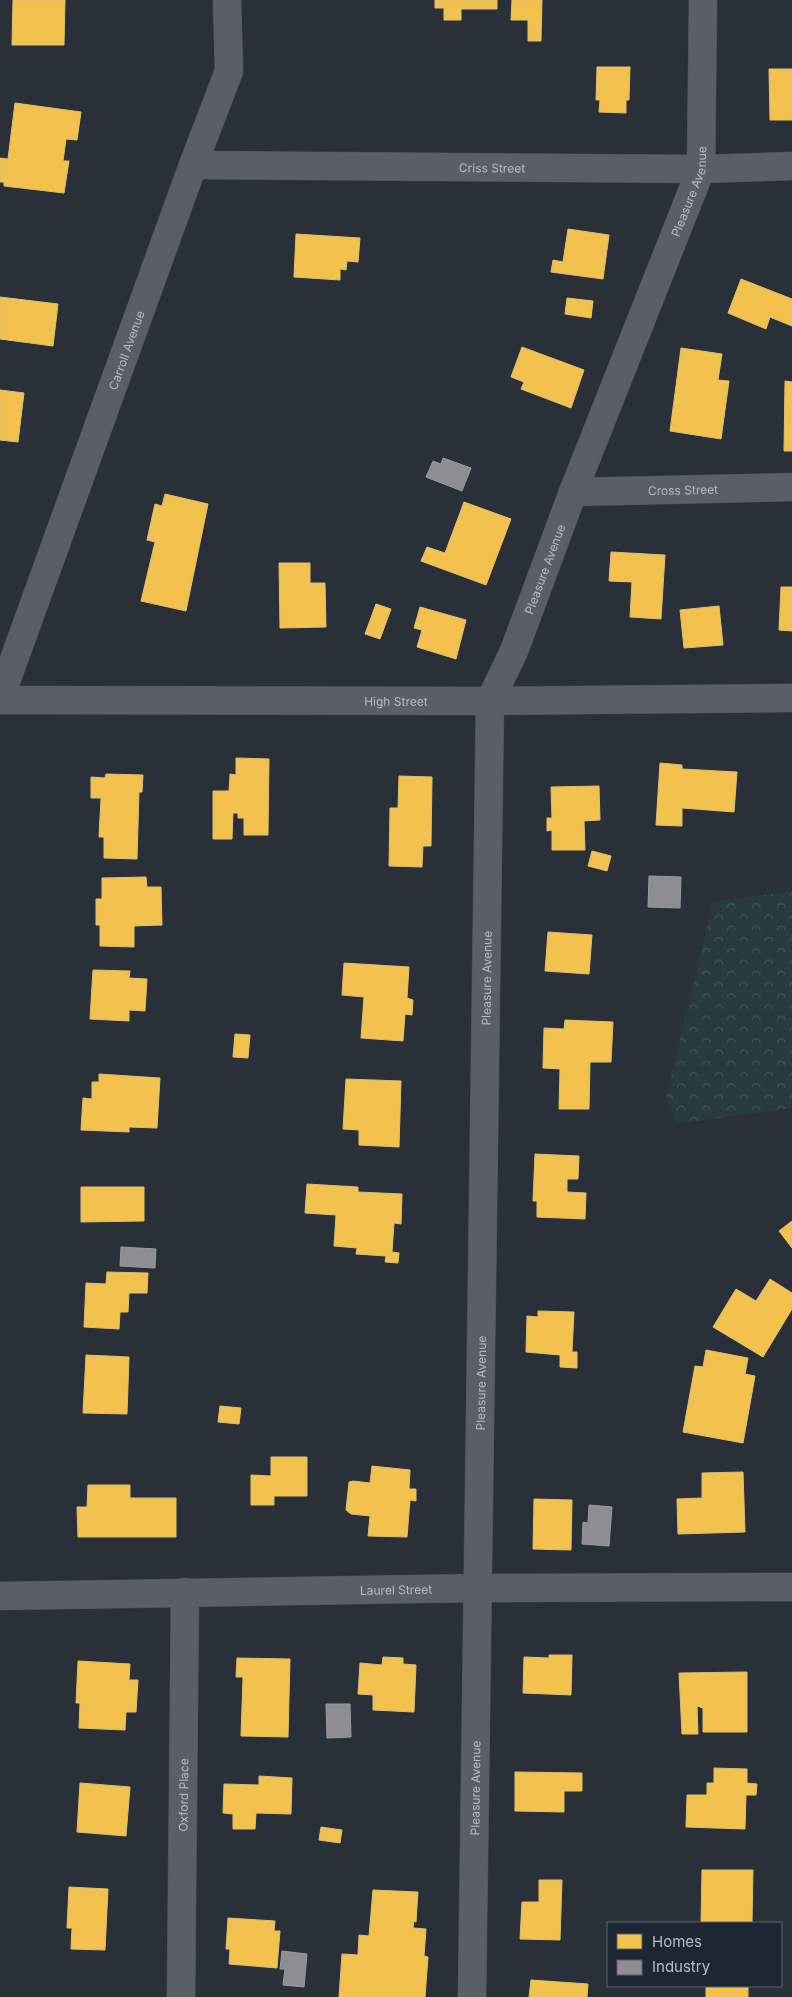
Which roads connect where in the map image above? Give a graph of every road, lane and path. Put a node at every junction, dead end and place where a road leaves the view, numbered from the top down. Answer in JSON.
{"nodes":[{"id":1,"x":228,"y":0,"type":"edge"},
{"id":2,"x":703,"y":0,"type":"edge"},
{"id":3,"x":193,"y":164,"type":"junction"},
{"id":4,"x":792,"y":166,"type":"edge"},
{"id":5,"x":701,"y":169,"type":"junction"},
{"id":6,"x":792,"y":487,"type":"edge"},
{"id":7,"x":573,"y":492,"type":"junction"},
{"id":8,"x":792,"y":698,"type":"edge"},
{"id":9,"x":0,"y":699,"type":"edge"},
{"id":10,"x":490,"y":701,"type":"junction"},
{"id":11,"x":792,"y":1587,"type":"edge"},
{"id":12,"x":478,"y":1588,"type":"junction"},
{"id":13,"x":185,"y":1592,"type":"junction"},
{"id":14,"x":0,"y":1596,"type":"edge"},
{"id":15,"x":181,"y":1997,"type":"edge"},
{"id":16,"x":472,"y":1997,"type":"edge"}],
"edges":[{"from":1,"to":3,"type":"street","name":"Carroll Avenue"},
{"from":2,"to":5,"type":"street","name":"Pleasure Avenue"},
{"from":3,"to":5,"type":"street","name":"Criss Street"},
{"from":3,"to":9,"type":"street","name":"Carroll Avenue"},
{"from":4,"to":5,"type":"street","name":"Criss Street"},
{"from":5,"to":7,"type":"street","name":"Pleasure Avenue"},
{"from":6,"to":7,"type":"street","name":"Cross Street"},
{"from":7,"to":10,"type":"street","name":"Pleasure Avenue"},
{"from":8,"to":10,"type":"street","name":"High Street"},
{"from":9,"to":10,"type":"street","name":"High Street"},
{"from":10,"to":12,"type":"street","name":"Pleasure Avenue"},
{"from":11,"to":12,"type":"street","name":"Laurel Street"},
{"from":12,"to":13,"type":"street","name":"Laurel Street"},
{"from":12,"to":16,"type":"street","name":"Pleasure Avenue"},
{"from":13,"to":14,"type":"street","name":"Laurel Street"},
{"from":13,"to":15,"type":"street","name":"Oxford Place"}]}
